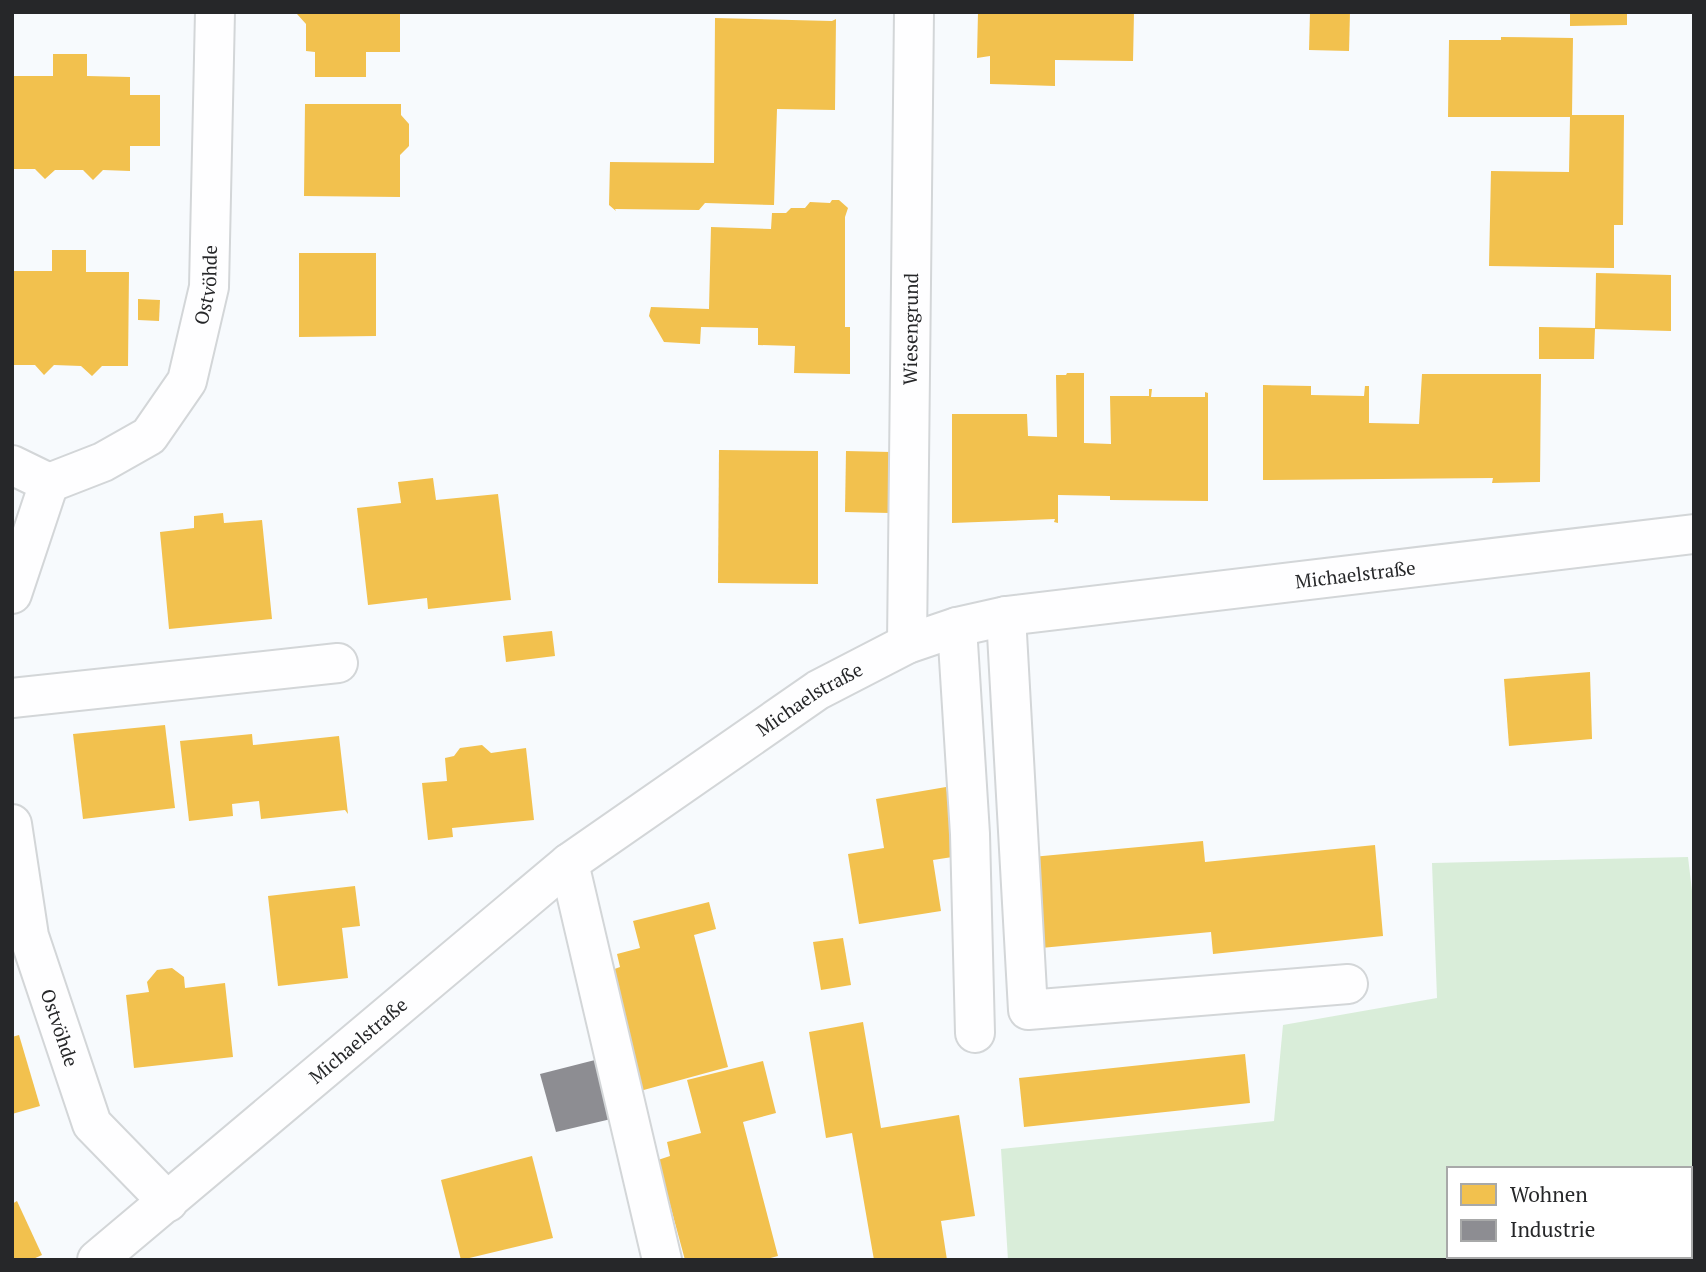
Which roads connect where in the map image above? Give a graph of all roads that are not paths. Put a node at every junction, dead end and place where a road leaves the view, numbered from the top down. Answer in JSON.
{"nodes":[{"id":1,"x":215,"y":12,"type":"edge"},
{"id":2,"x":914,"y":12,"type":"edge"},
{"id":3,"x":12,"y":465,"type":"edge"},
{"id":4,"x":49,"y":483,"type":"junction"},
{"id":5,"x":1694,"y":534,"type":"edge"},
{"id":6,"x":12,"y":594,"type":"edge"},
{"id":7,"x":1006,"y":616,"type":"junction"},
{"id":8,"x":957,"y":627,"type":"junction"},
{"id":9,"x":907,"y":644,"type":"junction"},
{"id":10,"x":338,"y":663,"type":"dead end"},
{"id":11,"x":12,"y":698,"type":"edge"},
{"id":12,"x":12,"y":824,"type":"edge"},
{"id":13,"x":569,"y":863,"type":"junction"},
{"id":14,"x":1348,"y":984,"type":"dead end"},
{"id":15,"x":975,"y":1033,"type":"dead end"},
{"id":16,"x":168,"y":1202,"type":"junction"},
{"id":17,"x":97,"y":1260,"type":"edge"},
{"id":18,"x":662,"y":1260,"type":"edge"}],
"edges":[{"from":1,"to":4,"type":"street","name":"Ostvöhde"},
{"from":2,"to":9,"type":"street","name":"Wiesengrund"},
{"from":3,"to":4,"type":"street"},
{"from":4,"to":6,"type":"street"},
{"from":5,"to":7,"type":"street","name":"Michaelstraße"},
{"from":7,"to":8,"type":"street","name":"Michaelstraße"},
{"from":7,"to":14,"type":"street"},
{"from":8,"to":9,"type":"street","name":"Michaelstraße"},
{"from":8,"to":15,"type":"street"},
{"from":9,"to":13,"type":"street","name":"Michaelstraße"},
{"from":10,"to":11,"type":"street"},
{"from":12,"to":16,"type":"street","name":"Ostvöhde"},
{"from":13,"to":16,"type":"street","name":"Michaelstraße"},
{"from":13,"to":18,"type":"street"},
{"from":16,"to":17,"type":"street","name":"Michaelstraße"}]}
